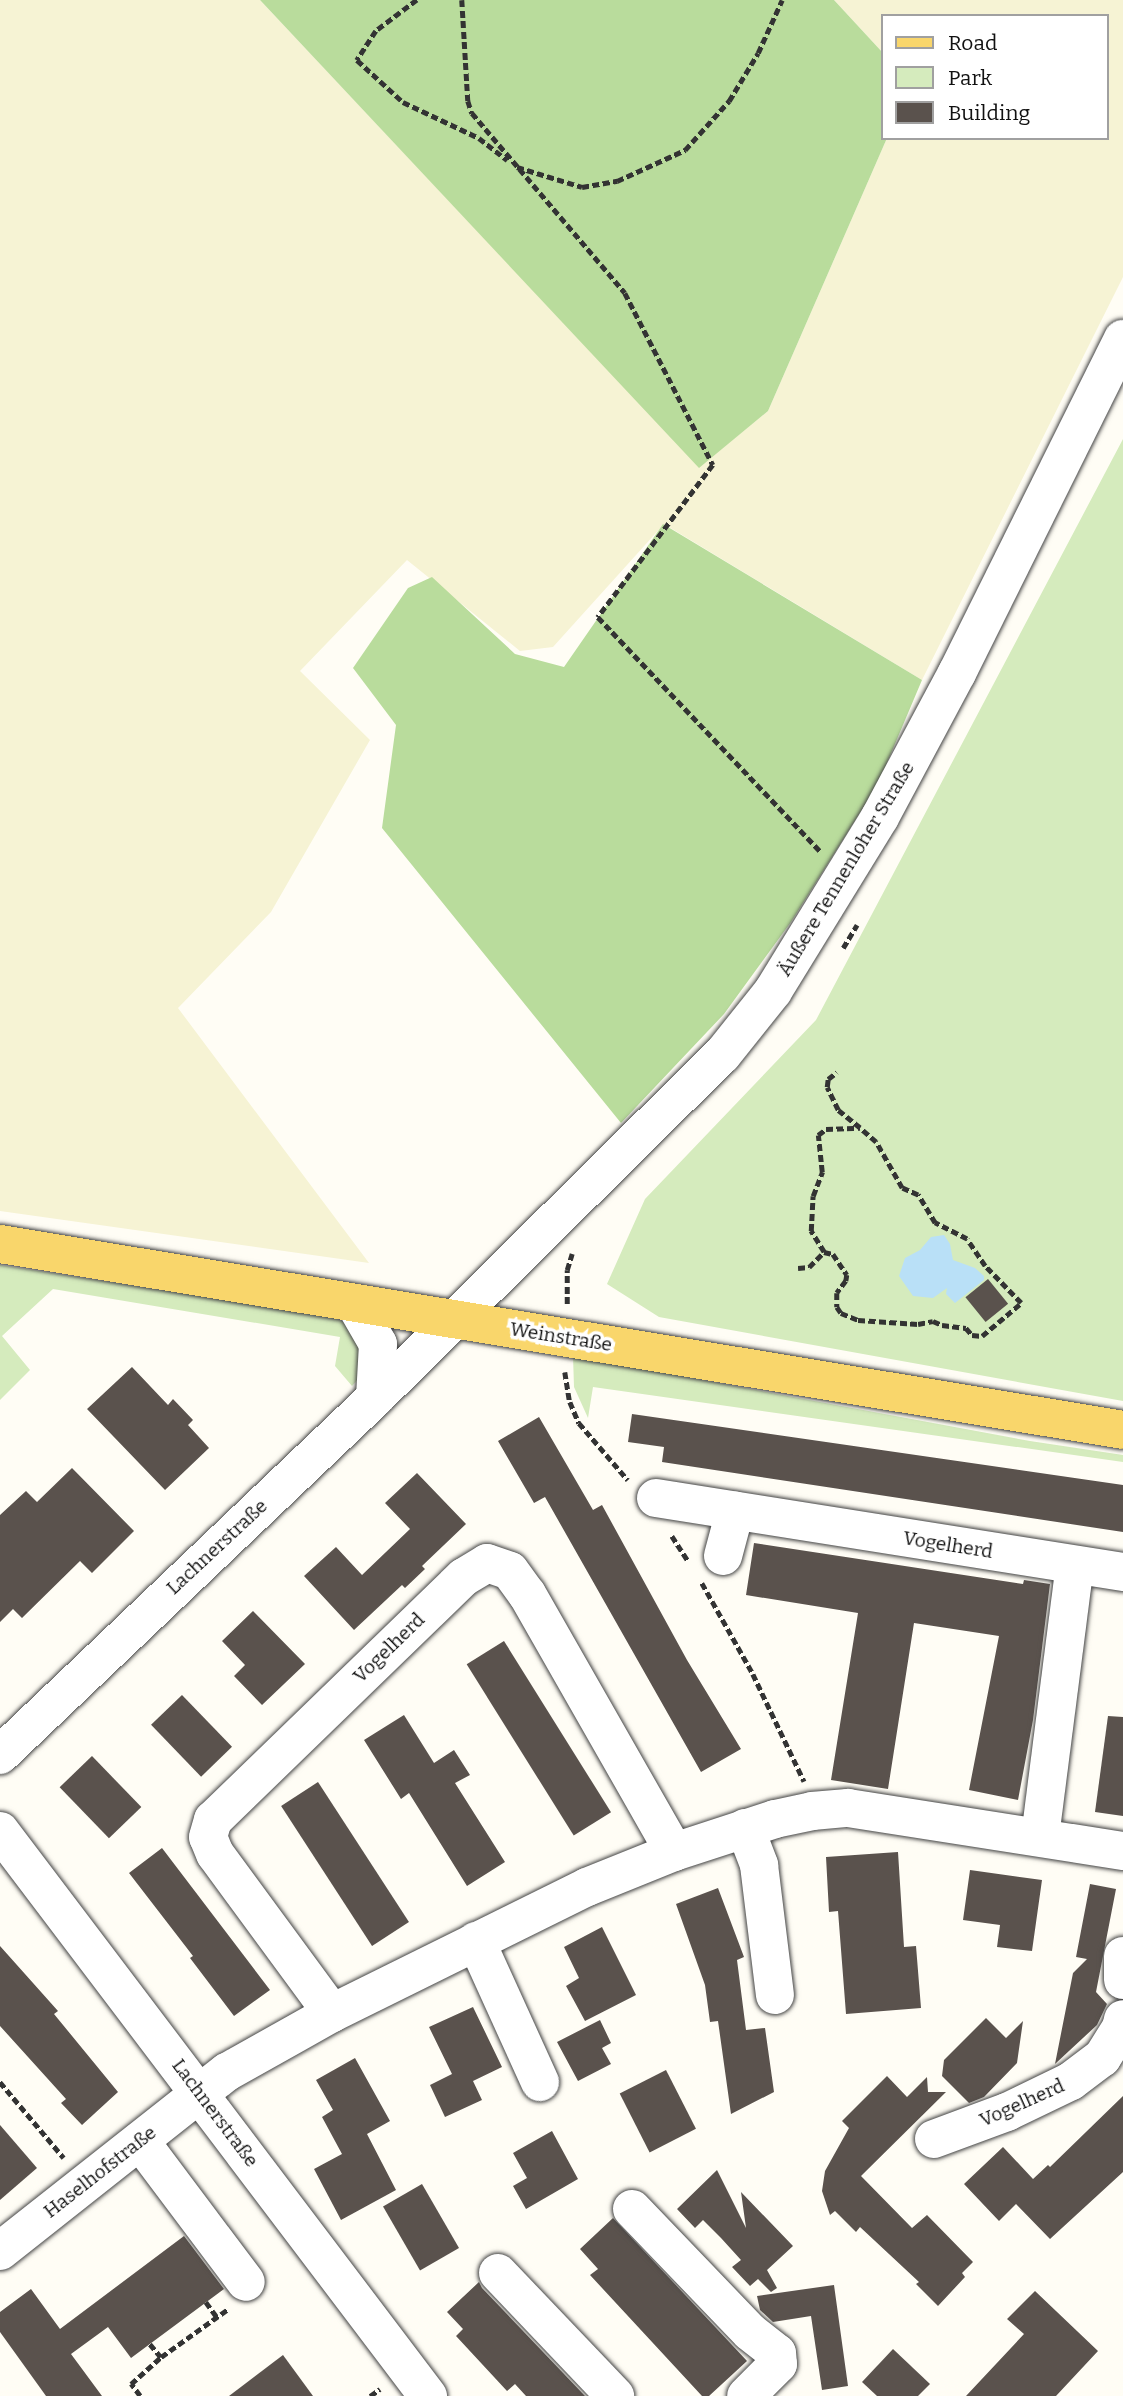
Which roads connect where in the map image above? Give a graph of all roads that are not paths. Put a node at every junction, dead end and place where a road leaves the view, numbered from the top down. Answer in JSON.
{"nodes":[{"id":1,"x":1123,"y":339,"type":"edge"},
{"id":2,"x":0,"y":1244,"type":"edge"},
{"id":3,"x":355,"y":1304,"type":"junction"},
{"id":4,"x":455,"y":1319,"type":"junction"},
{"id":5,"x":375,"y":1398,"type":"junction"},
{"id":6,"x":1123,"y":1430,"type":"edge"},
{"id":7,"x":652,"y":1504,"type":"road end"},
{"id":8,"x":735,"y":1511,"type":"junction"},
{"id":9,"x":723,"y":1556,"type":"dead end"},
{"id":10,"x":1075,"y":1565,"type":"junction"},
{"id":11,"x":1123,"y":1572,"type":"edge"},
{"id":12,"x":0,"y":1755,"type":"edge"},
{"id":13,"x":745,"y":1828,"type":"junction"},
{"id":14,"x":0,"y":1831,"type":"edge"},
{"id":15,"x":1040,"y":1837,"type":"junction"},
{"id":16,"x":1123,"y":1851,"type":"edge"},
{"id":17,"x":674,"y":1852,"type":"junction"},
{"id":18,"x":477,"y":1941,"type":"junction"},
{"id":19,"x":1123,"y":1956,"type":"edge"},
{"id":20,"x":1123,"y":1980,"type":"edge"},
{"id":21,"x":775,"y":1995,"type":"dead end"},
{"id":22,"x":332,"y":2013,"type":"junction"},
{"id":23,"x":1123,"y":2019,"type":"edge"},
{"id":24,"x":540,"y":2082,"type":"dead end"},
{"id":25,"x":199,"y":2092,"type":"junction"},
{"id":26,"x":934,"y":2139,"type":"dead end"},
{"id":27,"x":140,"y":2141,"type":"junction"},
{"id":28,"x":632,"y":2210,"type":"dead end"},
{"id":29,"x":0,"y":2251,"type":"edge"},
{"id":30,"x":498,"y":2273,"type":"dead end"},
{"id":31,"x":242,"y":2292,"type":"road end"},
{"id":32,"x":751,"y":2391,"type":"edge"},
{"id":33,"x":428,"y":2396,"type":"edge"},
{"id":34,"x":615,"y":2396,"type":"edge"}],
"edges":[{"from":1,"to":4,"type":"street","name":"Äußere Tennenloher Straße"},
{"from":2,"to":3,"type":"main road","name":"Weinstraße"},
{"from":3,"to":4,"type":"main road","name":"Weinstraße"},
{"from":3,"to":5,"type":"street"},
{"from":4,"to":5,"type":"street","name":"Lachnerstraße"},
{"from":4,"to":6,"type":"main road","name":"Weinstraße"},
{"from":5,"to":12,"type":"street","name":"Lachnerstraße"},
{"from":7,"to":8,"type":"street","name":"Vogelherd"},
{"from":8,"to":9,"type":"street"},
{"from":8,"to":10,"type":"street","name":"Vogelherd"},
{"from":10,"to":11,"type":"street","name":"Vogelherd"},
{"from":10,"to":15,"type":"street"},
{"from":13,"to":15,"type":"street"},
{"from":13,"to":17,"type":"street"},
{"from":13,"to":21,"type":"street"},
{"from":14,"to":25,"type":"street","name":"Lachnerstraße"},
{"from":15,"to":16,"type":"street"},
{"from":17,"to":18,"type":"street"},
{"from":17,"to":22,"type":"street","name":"Vogelherd"},
{"from":18,"to":22,"type":"street"},
{"from":18,"to":24,"type":"street"},
{"from":19,"to":20,"type":"street"},
{"from":22,"to":25,"type":"street"},
{"from":23,"to":26,"type":"street","name":"Vogelherd"},
{"from":25,"to":27,"type":"street","name":"Haselhofstraße"},
{"from":25,"to":33,"type":"street","name":"Lachnerstraße"},
{"from":27,"to":29,"type":"street","name":"Haselhofstraße"},
{"from":27,"to":31,"type":"street"},
{"from":28,"to":32,"type":"street"},
{"from":30,"to":34,"type":"street"}]}
